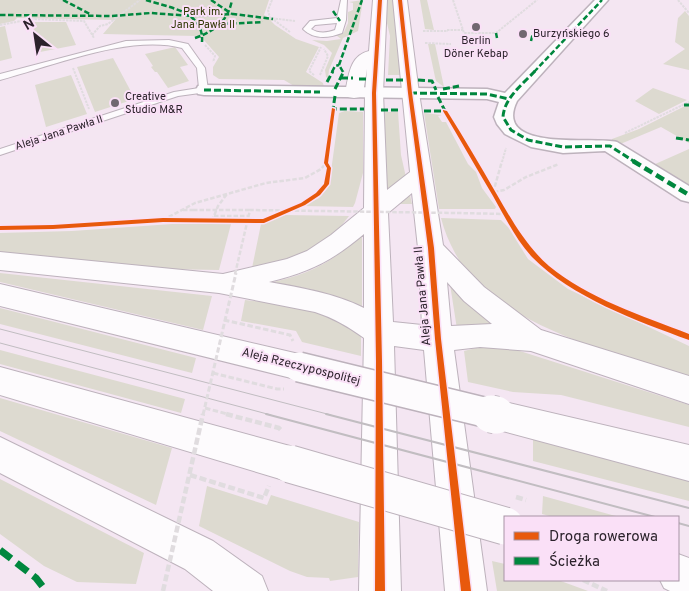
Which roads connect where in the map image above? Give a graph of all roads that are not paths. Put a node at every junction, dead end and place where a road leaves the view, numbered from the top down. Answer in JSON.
{"nodes":[{"id":1,"x":344,"y":0,"type":"edge"},
{"id":2,"x":380,"y":0,"type":"edge"},
{"id":3,"x":400,"y":0,"type":"edge"},
{"id":4,"x":602,"y":0,"type":"edge"},
{"id":5,"x":342,"y":20,"type":"junction"},
{"id":6,"x":0,"y":77,"type":"edge"},
{"id":7,"x":204,"y":90,"type":"junction"},
{"id":8,"x":364,"y":93,"type":"junction"},
{"id":9,"x":410,"y":93,"type":"junction"},
{"id":10,"x":509,"y":99,"type":"junction"},
{"id":11,"x":0,"y":152,"type":"edge"},
{"id":12,"x":421,"y":174,"type":"junction"},
{"id":13,"x":689,"y":194,"type":"edge"},
{"id":14,"x":376,"y":211,"type":"junction"},
{"id":15,"x":431,"y":248,"type":"junction"},
{"id":16,"x":0,"y":261,"type":"edge"},
{"id":17,"x":220,"y":283,"type":"junction"},
{"id":18,"x":0,"y":295,"type":"edge"},
{"id":19,"x":377,"y":332,"type":"junction"},
{"id":20,"x":438,"y":339,"type":"junction"},
{"id":21,"x":531,"y":339,"type":"junction"},
{"id":22,"x":0,"y":381,"type":"edge"},
{"id":23,"x":689,"y":390,"type":"edge"},
{"id":24,"x":0,"y":454,"type":"edge"},
{"id":25,"x":689,"y":463,"type":"edge"},
{"id":26,"x":504,"y":526,"type":"edge"},
{"id":27,"x":250,"y":590,"type":"edge"},
{"id":28,"x":380,"y":591,"type":"edge"},
{"id":29,"x":466,"y":591,"type":"edge"}],
"edges":[{"from":1,"to":5,"type":"lane"},
{"from":2,"to":8,"type":"main road"},
{"from":3,"to":9,"type":"main road","name":"Aleja Jana Pawła II"},
{"from":4,"to":10,"type":"street"},
{"from":5,"to":5,"type":"lane"},
{"from":6,"to":7,"type":"lane"},
{"from":7,"to":8,"type":"street","name":"Aleja Jana Pawła II"},
{"from":7,"to":11,"type":"lane","name":"Aleja Jana Pawła II"},
{"from":8,"to":9,"type":"street","name":"Aleja Jana Pawła II"},
{"from":8,"to":14,"type":"main road"},
{"from":9,"to":10,"type":"street","name":"Aleja Jana Pawła II"},
{"from":9,"to":12,"type":"main road","name":"Aleja Jana Pawła II"},
{"from":10,"to":13,"type":"street"},
{"from":12,"to":14,"type":"main road"},
{"from":12,"to":15,"type":"main road","name":"Aleja Jana Pawła II"},
{"from":14,"to":17,"type":"main road"},
{"from":14,"to":19,"type":"main road"},
{"from":15,"to":20,"type":"main road","name":"Aleja Jana Pawła II"},
{"from":15,"to":21,"type":"main road"},
{"from":16,"to":17,"type":"main road"},
{"from":17,"to":19,"type":"main road"},
{"from":18,"to":25,"type":"main road","name":"Aleja Rzeczypospolitej","bridge":true},
{"from":19,"to":20,"type":"main road"},
{"from":19,"to":28,"type":"main road"},
{"from":20,"to":21,"type":"main road"},
{"from":20,"to":29,"type":"main road","name":"Aleja Jana Pawła II"},
{"from":21,"to":23,"type":"main road"},
{"from":22,"to":26,"type":"main road","bridge":true},
{"from":24,"to":27,"type":"main road"}]}
